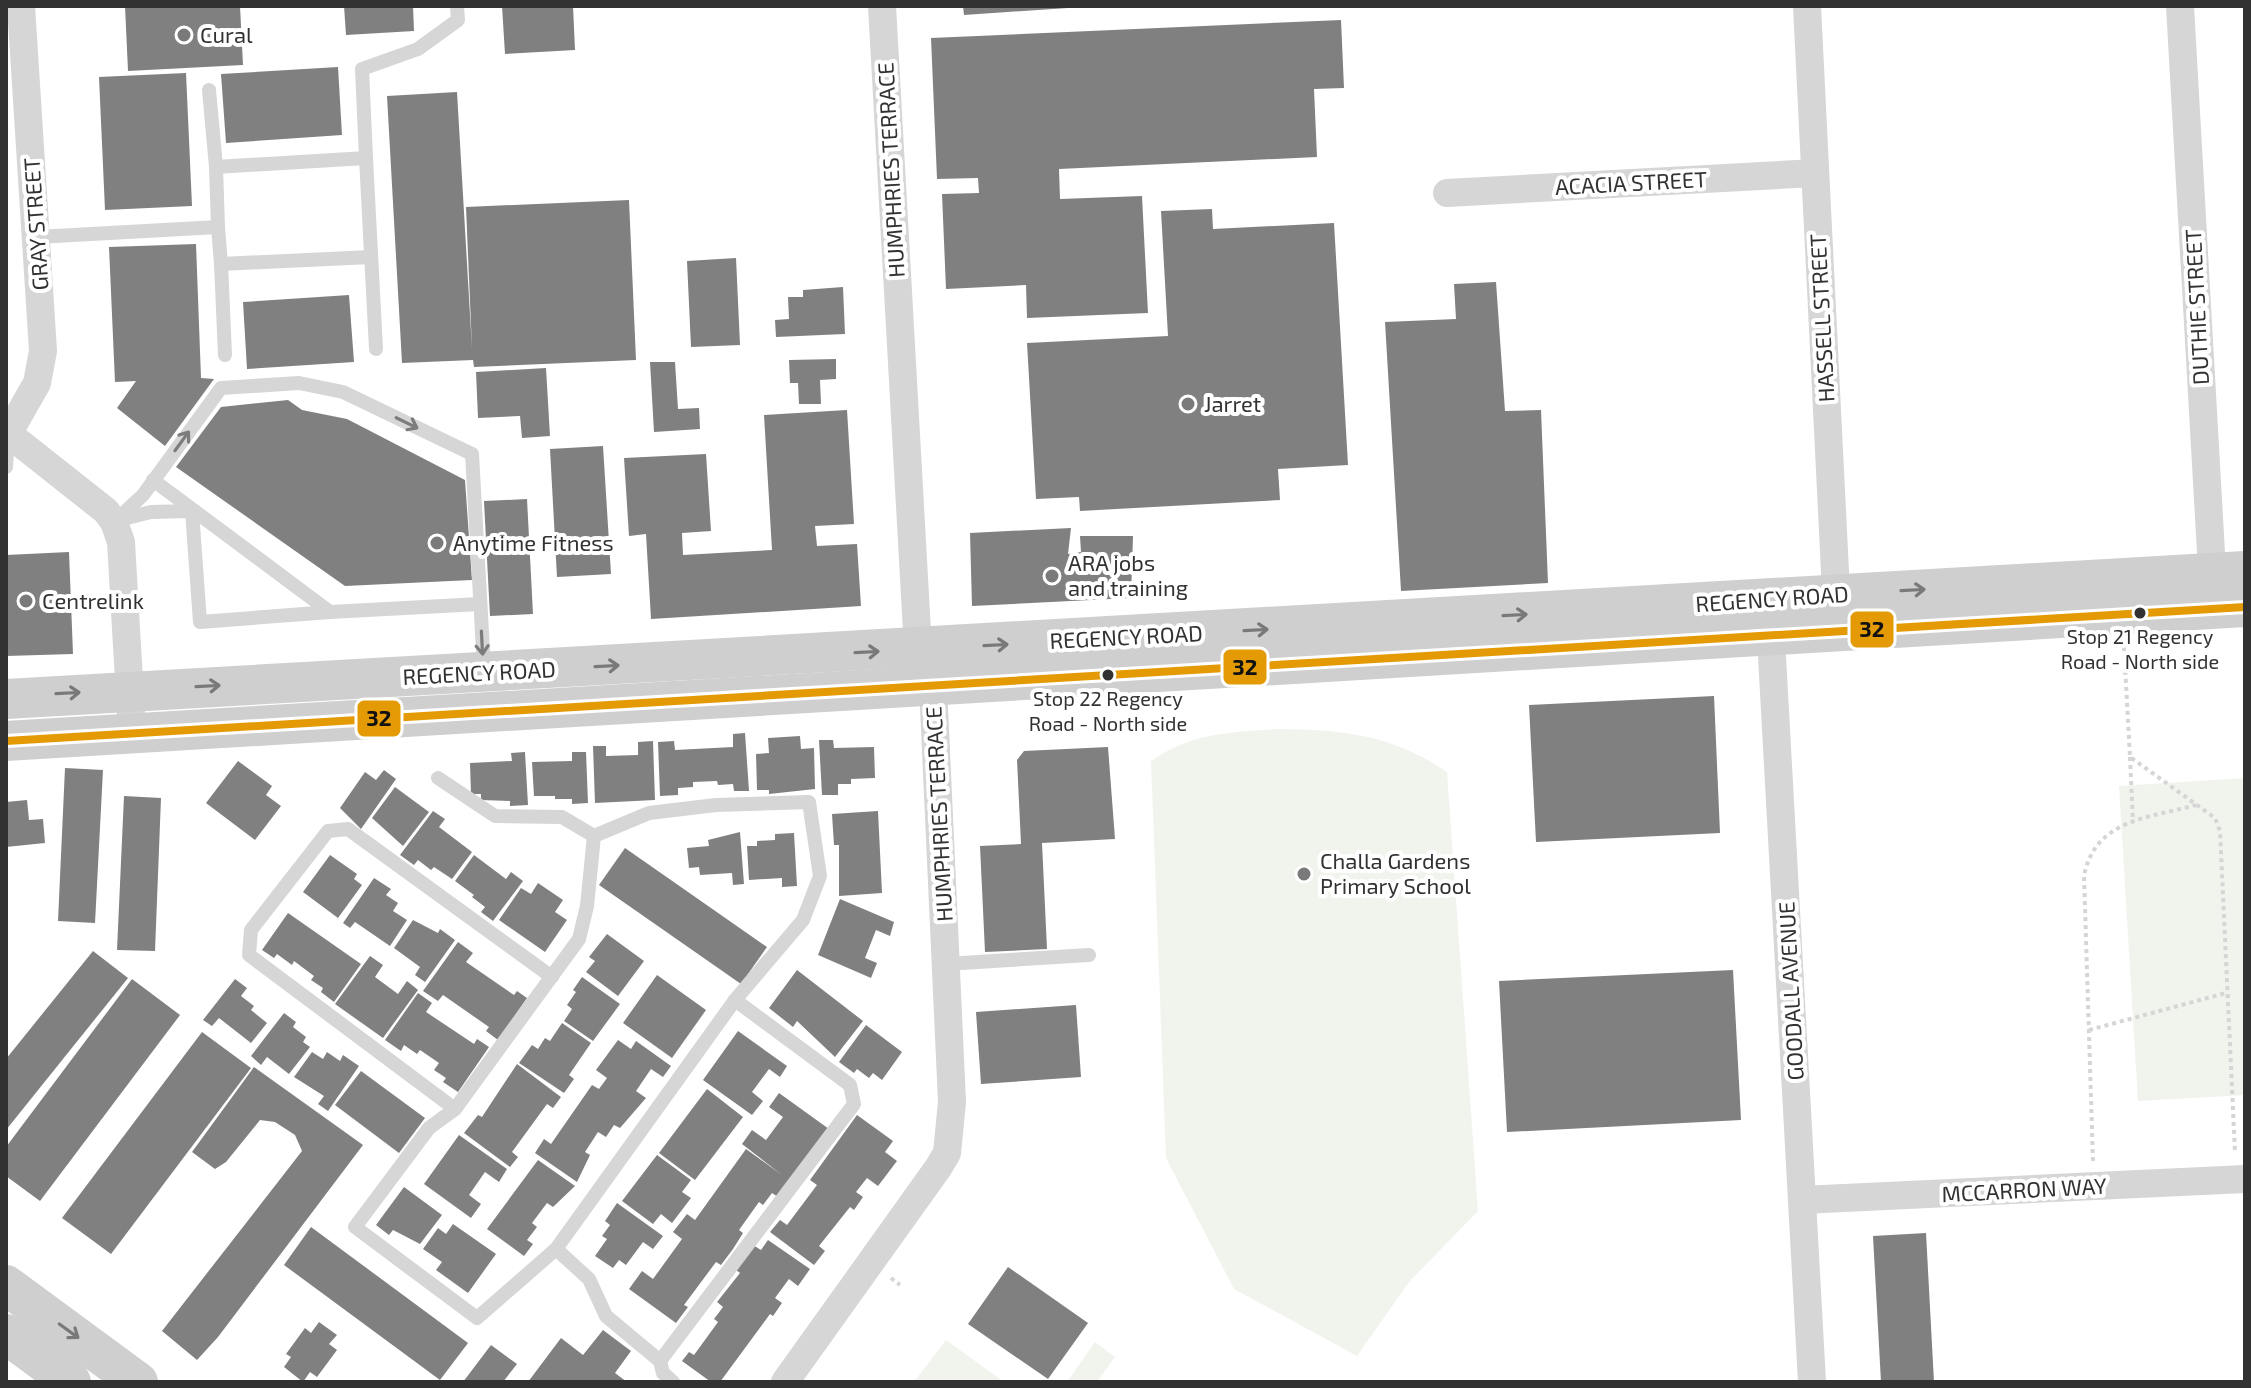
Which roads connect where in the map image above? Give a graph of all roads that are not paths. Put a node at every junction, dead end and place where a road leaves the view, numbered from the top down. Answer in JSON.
{"nodes":[{"id":1,"x":21,"y":6,"type":"edge"},
{"id":2,"x":457,"y":6,"type":"edge"},
{"id":3,"x":882,"y":6,"type":"edge"},
{"id":4,"x":1807,"y":6,"type":"edge"},
{"id":5,"x":2180,"y":6,"type":"edge"},
{"id":6,"x":209,"y":90,"type":"dead end"},
{"id":7,"x":366,"y":158,"type":"junction"},
{"id":8,"x":216,"y":167,"type":"junction"},
{"id":9,"x":1815,"y":173,"type":"junction"},
{"id":10,"x":1447,"y":193,"type":"dead end"},
{"id":11,"x":218,"y":227,"type":"junction"},
{"id":12,"x":37,"y":237,"type":"junction"},
{"id":13,"x":371,"y":257,"type":"junction"},
{"id":14,"x":221,"y":264,"type":"junction"},
{"id":15,"x":376,"y":349,"type":"dead end"},
{"id":16,"x":225,"y":355,"type":"dead end"},
{"id":17,"x":7,"y":433,"type":"edge"},
{"id":18,"x":6,"y":467,"type":"edge"},
{"id":19,"x":153,"y":480,"type":"junction"},
{"id":20,"x":192,"y":511,"type":"junction"},
{"id":21,"x":114,"y":522,"type":"junction"},
{"id":22,"x":2229,"y":590,"type":"edge"},
{"id":23,"x":480,"y":604,"type":"junction"},
{"id":24,"x":330,"y":612,"type":"junction"},
{"id":25,"x":1837,"y":612,"type":"junction"},
{"id":26,"x":1770,"y":617,"type":"junction"},
{"id":27,"x":918,"y":649,"type":"junction"},
{"id":28,"x":484,"y":673,"type":"junction"},
{"id":29,"x":932,"y":686,"type":"junction"},
{"id":30,"x":130,"y":690,"type":"junction"},
{"id":31,"x":6,"y":699,"type":"edge"},
{"id":32,"x":132,"y":732,"type":"junction"},
{"id":33,"x":6,"y":741,"type":"edge"},
{"id":34,"x":438,"y":778,"type":"dead end"},
{"id":35,"x":594,"y":836,"type":"junction"},
{"id":36,"x":1089,"y":955,"type":"dead end"},
{"id":37,"x":946,"y":964,"type":"junction"},
{"id":38,"x":552,"y":977,"type":"junction"},
{"id":39,"x":735,"y":1000,"type":"junction"},
{"id":40,"x":455,"y":1109,"type":"junction"},
{"id":41,"x":2245,"y":1179,"type":"edge"},
{"id":42,"x":1802,"y":1200,"type":"junction"},
{"id":43,"x":556,"y":1249,"type":"junction"},
{"id":44,"x":6,"y":1285,"type":"edge"},
{"id":45,"x":6,"y":1334,"type":"edge"},
{"id":46,"x":665,"y":1375,"type":"edge"},
{"id":47,"x":71,"y":1382,"type":"edge"},
{"id":48,"x":138,"y":1382,"type":"edge"},
{"id":49,"x":785,"y":1382,"type":"edge"},
{"id":50,"x":1812,"y":1382,"type":"edge"}],
"edges":[{"from":1,"to":12,"type":"street","name":"GRAY STREET"},
{"from":2,"to":7,"type":"lane"},
{"from":3,"to":27,"type":"street","name":"HUMPHRIES TERRACE"},
{"from":4,"to":9,"type":"street","name":"HASSELL STREET"},
{"from":5,"to":22,"type":"street","name":"DUTHIE STREET"},
{"from":6,"to":8,"type":"lane"},
{"from":7,"to":8,"type":"lane"},
{"from":7,"to":13,"type":"lane"},
{"from":8,"to":11,"type":"lane"},
{"from":9,"to":10,"type":"street","name":"ACACIA STREET"},
{"from":9,"to":25,"type":"street","name":"HASSELL STREET"},
{"from":11,"to":12,"type":"lane"},
{"from":11,"to":14,"type":"lane"},
{"from":12,"to":17,"type":"street","name":"GRAY STREET"},
{"from":13,"to":14,"type":"lane"},
{"from":13,"to":15,"type":"lane"},
{"from":14,"to":16,"type":"lane"},
{"from":17,"to":18,"type":"lane"},
{"from":17,"to":21,"type":"street"},
{"from":19,"to":20,"type":"lane"},
{"from":19,"to":21,"type":"lane"},
{"from":19,"to":23,"type":"lane","one_way":true},
{"from":20,"to":21,"type":"lane"},
{"from":20,"to":24,"type":"lane"},
{"from":20,"to":24,"type":"lane"},
{"from":21,"to":30,"type":"street"},
{"from":22,"to":25,"type":"main road","name":"REGENCY ROAD"},
{"from":23,"to":24,"type":"lane"},
{"from":23,"to":28,"type":"lane","one_way":true},
{"from":25,"to":26,"type":"main road","name":"REGENCY ROAD"},
{"from":27,"to":26,"type":"main road","name":"REGENCY ROAD","one_way":true},
{"from":26,"to":29,"type":"main road","name":"REGENCY ROAD"},
{"from":26,"to":42,"type":"street","name":"GOODALL AVENUE"},
{"from":28,"to":27,"type":"main road","name":"REGENCY ROAD","one_way":true},
{"from":27,"to":29,"type":"street","name":"HUMPHRIES TERRACE"},
{"from":30,"to":28,"type":"main road","name":"REGENCY ROAD","one_way":true},
{"from":29,"to":32,"type":"main road","name":"REGENCY ROAD"},
{"from":29,"to":37,"type":"street","name":"HUMPHRIES TERRACE"},
{"from":31,"to":30,"type":"main road","name":"REGENCY ROAD","one_way":true},
{"from":30,"to":32,"type":"street"},
{"from":32,"to":33,"type":"main road","name":"REGENCY ROAD"},
{"from":34,"to":35,"type":"lane"},
{"from":35,"to":38,"type":"lane"},
{"from":35,"to":39,"type":"lane"},
{"from":36,"to":37,"type":"lane"},
{"from":37,"to":49,"type":"street","name":"HUMPHRIES TERRACE"},
{"from":38,"to":40,"type":"lane"},
{"from":38,"to":40,"type":"lane"},
{"from":39,"to":43,"type":"lane"},
{"from":39,"to":46,"type":"lane"},
{"from":40,"to":43,"type":"lane"},
{"from":41,"to":42,"type":"street","name":"MCCARRON WAY"},
{"from":42,"to":50,"type":"street","name":"GOODALL AVENUE"},
{"from":43,"to":46,"type":"lane"},
{"from":44,"to":48,"type":"main road","one_way":true},
{"from":45,"to":47,"type":"main road"}]}
